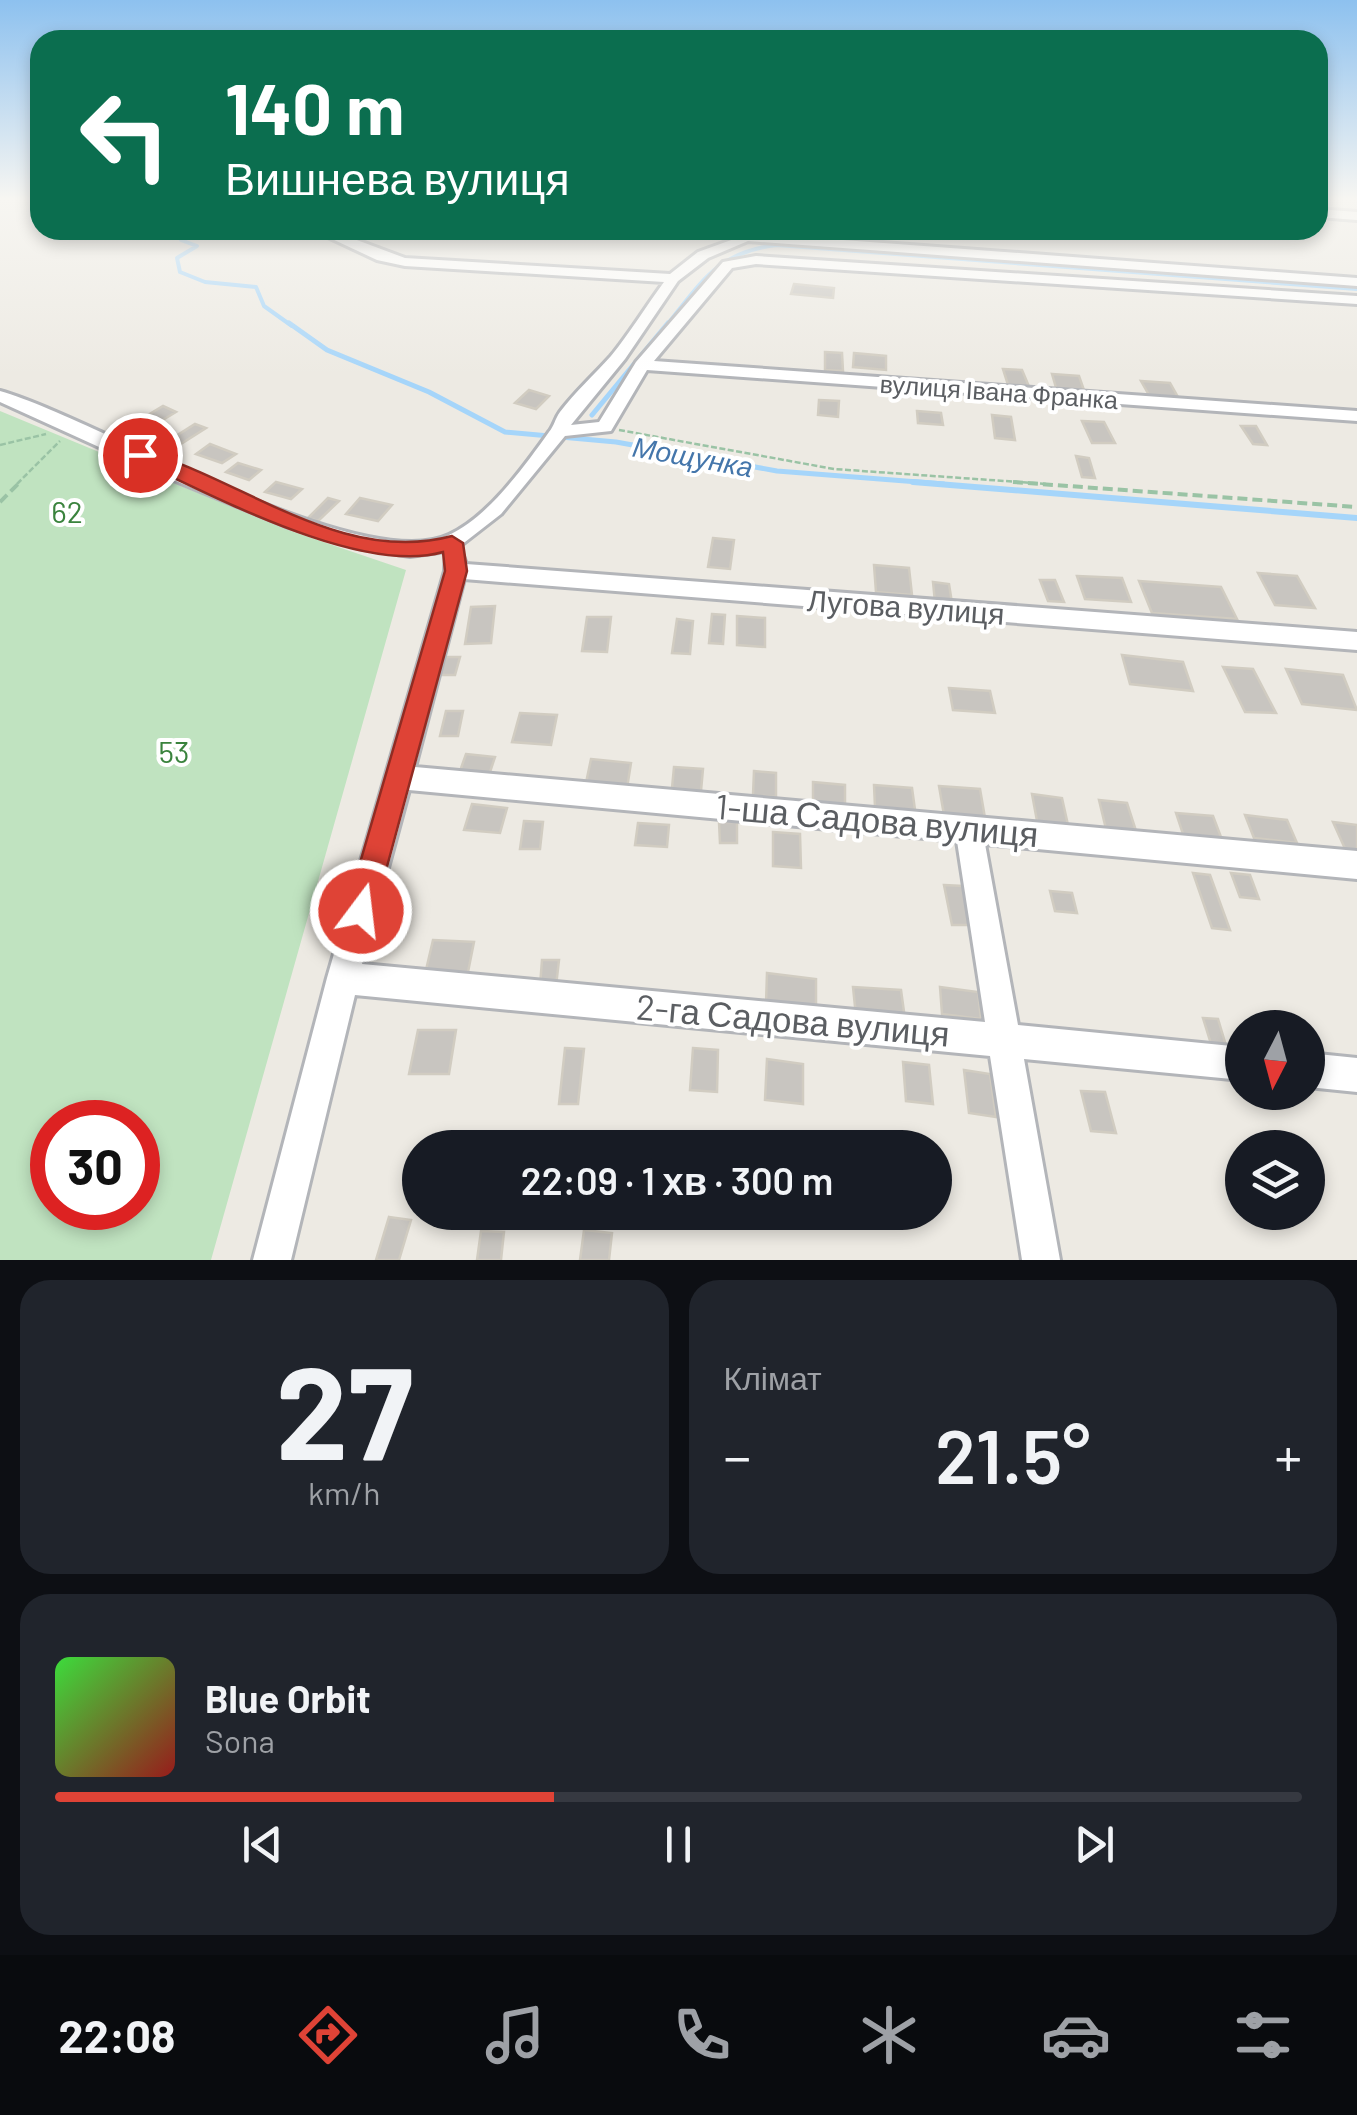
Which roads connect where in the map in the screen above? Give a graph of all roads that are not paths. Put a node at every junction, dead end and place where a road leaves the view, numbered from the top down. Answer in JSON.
{"nodes":[{"id":1,"x":382,"y":258,"type":"edge"},
{"id":2,"x":698,"y":258,"type":"edge"},
{"id":3,"x":1028,"y":258,"type":"edge"},
{"id":4,"x":673,"y":278,"type":"junction"},
{"id":5,"x":1357,"y":282,"type":"edge"},
{"id":6,"x":1357,"y":300,"type":"edge"},
{"id":7,"x":642,"y":365,"type":"junction"},
{"id":8,"x":0,"y":396,"type":"edge"},
{"id":9,"x":1357,"y":416,"type":"edge"},
{"id":10,"x":555,"y":437,"type":"junction"},
{"id":11,"x":454,"y":557,"type":"junction"},
{"id":12,"x":1357,"y":641,"type":"edge"},
{"id":13,"x":397,"y":777,"type":"junction"},
{"id":14,"x":968,"y":827,"type":"junction"},
{"id":15,"x":1357,"y":865,"type":"edge"},
{"id":16,"x":343,"y":978,"type":"junction"},
{"id":17,"x":1004,"y":1038,"type":"junction"},
{"id":18,"x":1225,"y":1062,"type":"edge"},
{"id":19,"x":1325,"y":1072,"type":"edge"},
{"id":20,"x":1357,"y":1076,"type":"edge"},
{"id":21,"x":272,"y":1260,"type":"edge"},
{"id":22,"x":1042,"y":1260,"type":"edge"}],
"edges":[{"from":1,"to":4,"type":"street"},
{"from":2,"to":4,"type":"street"},
{"from":3,"to":5,"type":"street"},
{"from":4,"to":10,"type":"street"},
{"from":6,"to":7,"type":"street"},
{"from":7,"to":9,"type":"street","name":"вулиця Івана Франка"},
{"from":7,"to":10,"type":"street"},
{"from":8,"to":11,"type":"street","name":"Лугова вулиця"},
{"from":10,"to":11,"type":"street"},
{"from":11,"to":12,"type":"street","name":"Лугова вулиця"},
{"from":11,"to":13,"type":"street"},
{"from":13,"to":14,"type":"street","name":"1-ша Садова вулиця"},
{"from":13,"to":16,"type":"street"},
{"from":14,"to":15,"type":"street","name":"1-ша Садова вулиця"},
{"from":14,"to":17,"type":"street"},
{"from":16,"to":17,"type":"street","name":"2-га Садова вулиця"},
{"from":16,"to":21,"type":"street"},
{"from":17,"to":18,"type":"street","name":"2-га Садова вулиця"},
{"from":17,"to":22,"type":"street"},
{"from":19,"to":20,"type":"street"}]}
